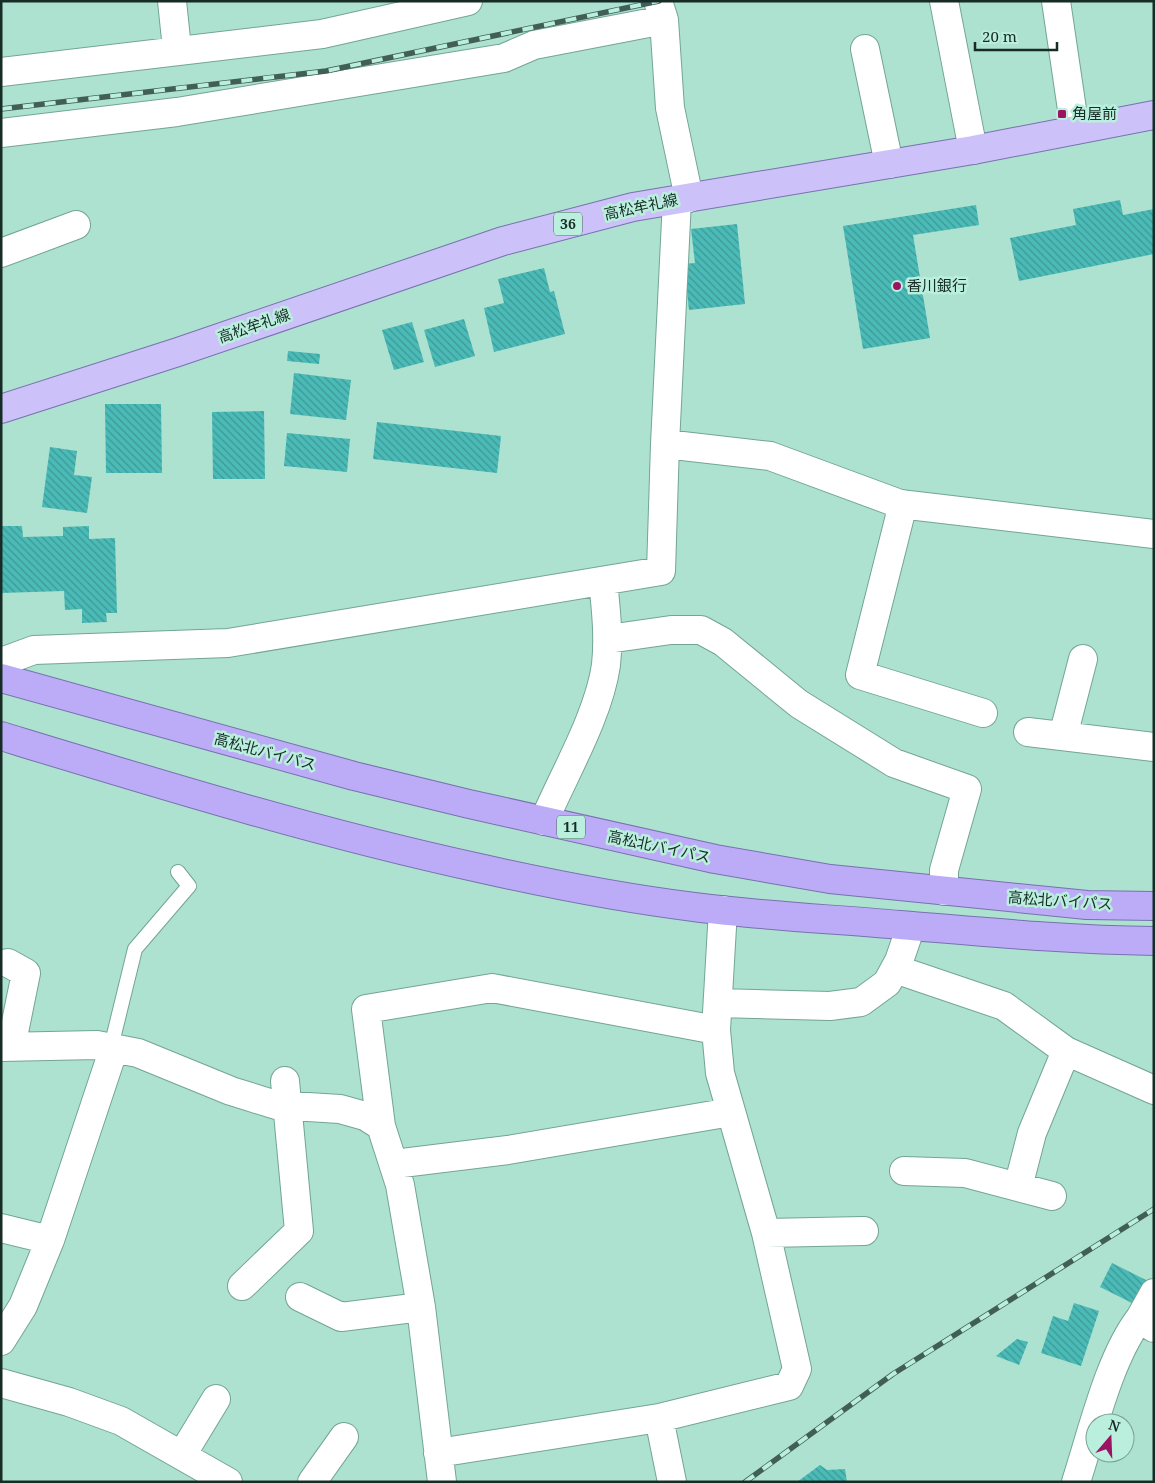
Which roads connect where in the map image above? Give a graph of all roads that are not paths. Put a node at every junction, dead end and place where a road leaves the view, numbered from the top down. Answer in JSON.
{"nodes":[{"id":1,"x":172,"y":1,"type":"edge"},
{"id":2,"x":468,"y":1,"type":"edge"},
{"id":3,"x":944,"y":1,"type":"edge"},
{"id":4,"x":1056,"y":1,"type":"edge"},
{"id":5,"x":661,"y":11,"type":"edge"},
{"id":6,"x":865,"y":49,"type":"dead end"},
{"id":7,"x":177,"y":50,"type":"junction"},
{"id":8,"x":1,"y":72,"type":"edge"},
{"id":9,"x":1154,"y":115,"type":"edge"},
{"id":10,"x":1075,"y":130,"type":"junction"},
{"id":11,"x":1,"y":133,"type":"edge"},
{"id":12,"x":974,"y":150,"type":"junction"},
{"id":13,"x":889,"y":164,"type":"junction"},
{"id":14,"x":683,"y":199,"type":"junction"},
{"id":15,"x":76,"y":225,"type":"dead end"},
{"id":16,"x":1,"y":253,"type":"edge"},
{"id":17,"x":1,"y":409,"type":"edge"},
{"id":18,"x":664,"y":444,"type":"junction"},
{"id":19,"x":903,"y":504,"type":"junction"},
{"id":20,"x":1154,"y":534,"type":"edge"},
{"id":21,"x":603,"y":581,"type":"junction"},
{"id":22,"x":608,"y":640,"type":"junction"},
{"id":23,"x":1083,"y":659,"type":"dead end"},
{"id":24,"x":1,"y":662,"type":"edge"},
{"id":25,"x":1,"y":678,"type":"edge"},
{"id":26,"x":983,"y":713,"type":"dead end"},
{"id":27,"x":1028,"y":732,"type":"dead end"},
{"id":28,"x":1,"y":736,"type":"edge"},
{"id":29,"x":1063,"y":736,"type":"junction"},
{"id":30,"x":1153,"y":742,"type":"edge"},
{"id":31,"x":544,"y":821,"type":"junction"},
{"id":32,"x":178,"y":872,"type":"dead end"},
{"id":33,"x":944,"y":890,"type":"junction"},
{"id":34,"x":1154,"y":906,"type":"edge"},
{"id":35,"x":723,"y":910,"type":"junction"},
{"id":36,"x":910,"y":926,"type":"junction"},
{"id":37,"x":1154,"y":941,"type":"edge"},
{"id":38,"x":8,"y":962,"type":"dead end"},
{"id":39,"x":895,"y":969,"type":"junction"},
{"id":40,"x":718,"y":1003,"type":"junction"},
{"id":41,"x":716,"y":1030,"type":"junction"},
{"id":42,"x":6,"y":1047,"type":"edge"},
{"id":43,"x":113,"y":1048,"type":"junction"},
{"id":44,"x":1066,"y":1051,"type":"junction"},
{"id":45,"x":1154,"y":1090,"type":"edge"},
{"id":46,"x":287,"y":1093,"type":"junction"},
{"id":47,"x":731,"y":1112,"type":"junction"},
{"id":48,"x":381,"y":1126,"type":"junction"},
{"id":49,"x":394,"y":1164,"type":"junction"},
{"id":50,"x":904,"y":1171,"type":"dead end"},
{"id":51,"x":1018,"y":1187,"type":"junction"},
{"id":52,"x":1052,"y":1196,"type":"dead end"},
{"id":53,"x":1,"y":1228,"type":"edge"},
{"id":54,"x":864,"y":1231,"type":"dead end"},
{"id":55,"x":766,"y":1233,"type":"junction"},
{"id":56,"x":50,"y":1240,"type":"junction"},
{"id":57,"x":242,"y":1286,"type":"dead end"},
{"id":58,"x":1154,"y":1293,"type":"edge"},
{"id":59,"x":300,"y":1297,"type":"dead end"},
{"id":60,"x":421,"y":1307,"type":"junction"},
{"id":61,"x":1147,"y":1323,"type":"edge"},
{"id":62,"x":1,"y":1341,"type":"edge"},
{"id":63,"x":1,"y":1383,"type":"edge"},
{"id":64,"x":216,"y":1399,"type":"dead end"},
{"id":65,"x":659,"y":1418,"type":"junction"},
{"id":66,"x":344,"y":1437,"type":"dead end"},
{"id":67,"x":438,"y":1453,"type":"junction"},
{"id":68,"x":182,"y":1456,"type":"junction"},
{"id":69,"x":228,"y":1482,"type":"edge"},
{"id":70,"x":312,"y":1482,"type":"edge"},
{"id":71,"x":442,"y":1482,"type":"edge"},
{"id":72,"x":672,"y":1482,"type":"edge"},
{"id":73,"x":1076,"y":1482,"type":"edge"}],
"edges":[{"from":1,"to":7,"type":"street"},
{"from":2,"to":7,"type":"street"},
{"from":3,"to":12,"type":"street"},
{"from":4,"to":10,"type":"street"},
{"from":5,"to":11,"type":"street"},
{"from":5,"to":14,"type":"street"},
{"from":6,"to":13,"type":"street"},
{"from":7,"to":8,"type":"street"},
{"from":9,"to":10,"type":"main road","name":"高松牟礼線","number":"36"},
{"from":10,"to":12,"type":"main road","name":"高松牟礼線","number":"36"},
{"from":12,"to":13,"type":"main road","name":"高松牟礼線","number":"36"},
{"from":13,"to":14,"type":"main road","name":"高松牟礼線","number":"36"},
{"from":14,"to":17,"type":"main road","name":"高松牟礼線","number":"36"},
{"from":14,"to":18,"type":"street"},
{"from":15,"to":16,"type":"street"},
{"from":18,"to":19,"type":"street"},
{"from":18,"to":21,"type":"street"},
{"from":19,"to":20,"type":"street"},
{"from":19,"to":26,"type":"street"},
{"from":21,"to":22,"type":"street"},
{"from":21,"to":24,"type":"street"},
{"from":22,"to":31,"type":"street"},
{"from":22,"to":33,"type":"street"},
{"from":23,"to":29,"type":"street"},
{"from":25,"to":31,"type":"highway","name":"高松北バイパス","number":"11"},
{"from":27,"to":29,"type":"street"},
{"from":28,"to":35,"type":"highway"},
{"from":29,"to":30,"type":"street"},
{"from":31,"to":33,"type":"highway","name":"高松北バイパス","number":"11"},
{"from":32,"to":43,"type":"lane"},
{"from":33,"to":34,"type":"highway","name":"高松北バイパス","number":"11"},
{"from":35,"to":36,"type":"highway"},
{"from":35,"to":40,"type":"street"},
{"from":36,"to":37,"type":"highway"},
{"from":36,"to":39,"type":"street"},
{"from":38,"to":42,"type":"street"},
{"from":39,"to":40,"type":"street"},
{"from":39,"to":44,"type":"street"},
{"from":40,"to":41,"type":"street"},
{"from":41,"to":47,"type":"street"},
{"from":41,"to":48,"type":"street"},
{"from":42,"to":43,"type":"street"},
{"from":43,"to":46,"type":"street"},
{"from":43,"to":56,"type":"street"},
{"from":44,"to":45,"type":"street"},
{"from":44,"to":51,"type":"street"},
{"from":46,"to":48,"type":"street"},
{"from":46,"to":57,"type":"street"},
{"from":47,"to":49,"type":"street"},
{"from":47,"to":55,"type":"street"},
{"from":48,"to":49,"type":"street"},
{"from":49,"to":60,"type":"street"},
{"from":50,"to":51,"type":"street"},
{"from":51,"to":52,"type":"street"},
{"from":53,"to":56,"type":"street"},
{"from":54,"to":55,"type":"street"},
{"from":55,"to":65,"type":"street"},
{"from":56,"to":62,"type":"street"},
{"from":58,"to":61,"type":"street"},
{"from":59,"to":60,"type":"street"},
{"from":60,"to":67,"type":"street"},
{"from":61,"to":73,"type":"street"},
{"from":63,"to":68,"type":"street"},
{"from":64,"to":68,"type":"street"},
{"from":65,"to":67,"type":"street"},
{"from":65,"to":72,"type":"street"},
{"from":66,"to":70,"type":"street"},
{"from":67,"to":71,"type":"street"},
{"from":68,"to":69,"type":"street"}]}
